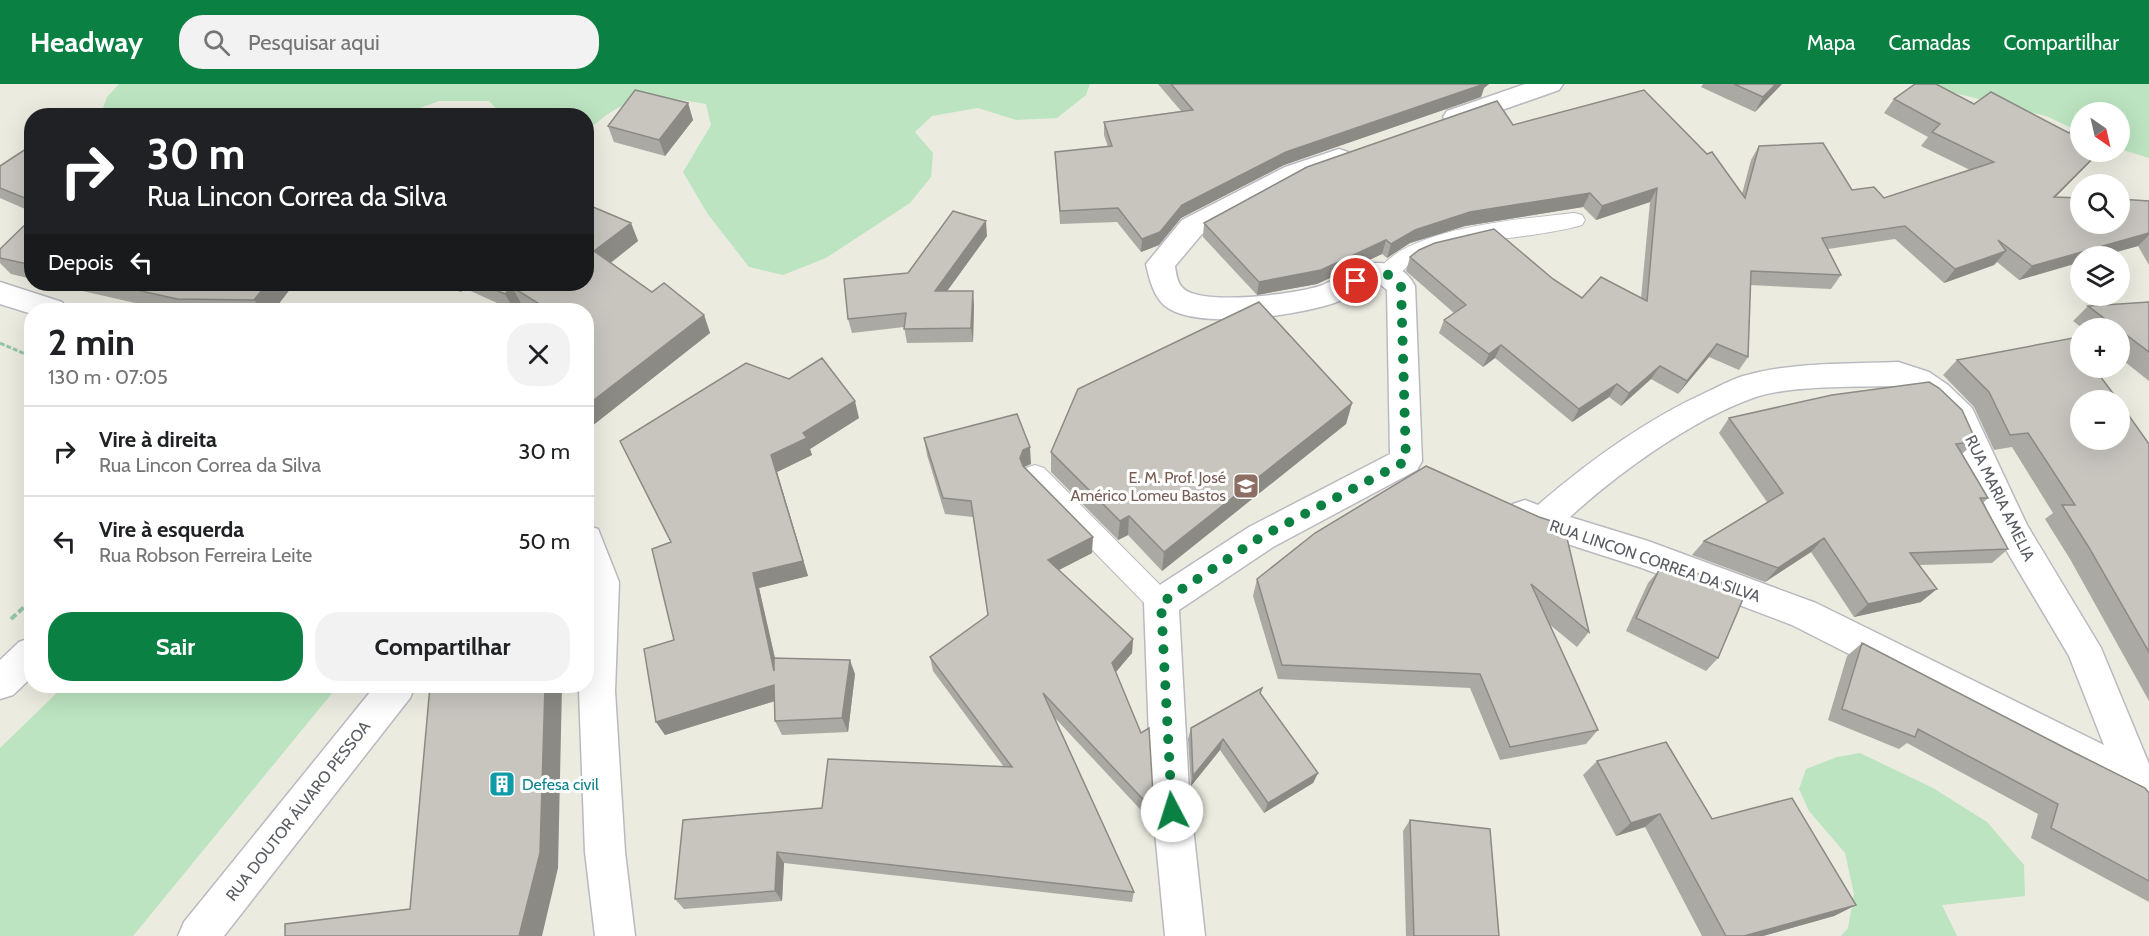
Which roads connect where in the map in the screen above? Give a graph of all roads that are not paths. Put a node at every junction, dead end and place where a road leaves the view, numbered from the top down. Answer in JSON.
{"nodes":[{"id":1,"x":1550,"y":84,"type":"edge"},
{"id":2,"x":1428,"y":128,"type":"edge"},
{"id":3,"x":1365,"y":149,"type":"edge"},
{"id":4,"x":1574,"y":220,"type":"dead end"},
{"id":5,"x":1387,"y":274,"type":"junction"},
{"id":6,"x":0,"y":293,"type":"edge"},
{"id":7,"x":31,"y":303,"type":"edge"},
{"id":8,"x":1406,"y":461,"type":"junction"},
{"id":9,"x":1035,"y":475,"type":"edge"},
{"id":10,"x":1437,"y":475,"type":"edge"},
{"id":11,"x":1500,"y":503,"type":"edge"},
{"id":12,"x":1542,"y":522,"type":"junction"},
{"id":13,"x":594,"y":560,"type":"edge"},
{"id":14,"x":1161,"y":603,"type":"junction"},
{"id":15,"x":24,"y":661,"type":"edge"},
{"id":16,"x":0,"y":684,"type":"edge"},
{"id":17,"x":391,"y":693,"type":"edge"},
{"id":18,"x":2143,"y":789,"type":"edge"},
{"id":19,"x":198,"y":936,"type":"edge"},
{"id":20,"x":615,"y":936,"type":"edge"},
{"id":21,"x":1185,"y":936,"type":"edge"}],
"edges":[{"from":1,"to":2,"type":"street"},
{"from":3,"to":5,"type":"street"},
{"from":4,"to":5,"type":"lane"},
{"from":5,"to":8,"type":"street"},
{"from":6,"to":7,"type":"street"},
{"from":8,"to":10,"type":"street"},
{"from":8,"to":14,"type":"street"},
{"from":9,"to":14,"type":"lane"},
{"from":11,"to":12,"type":"street","name":"RUA LINCON CORREA DA SILVA"},
{"from":12,"to":18,"type":"street","name":"RUA LINCON CORREA DA SILVA"},
{"from":12,"to":18,"type":"street","name":"RUA MARIA AMELIA"},
{"from":13,"to":20,"type":"street"},
{"from":14,"to":21,"type":"street"},
{"from":15,"to":16,"type":"street"},
{"from":17,"to":19,"type":"street","name":"RUA DOUTOR ÁLVARO PESSOA"}]}
